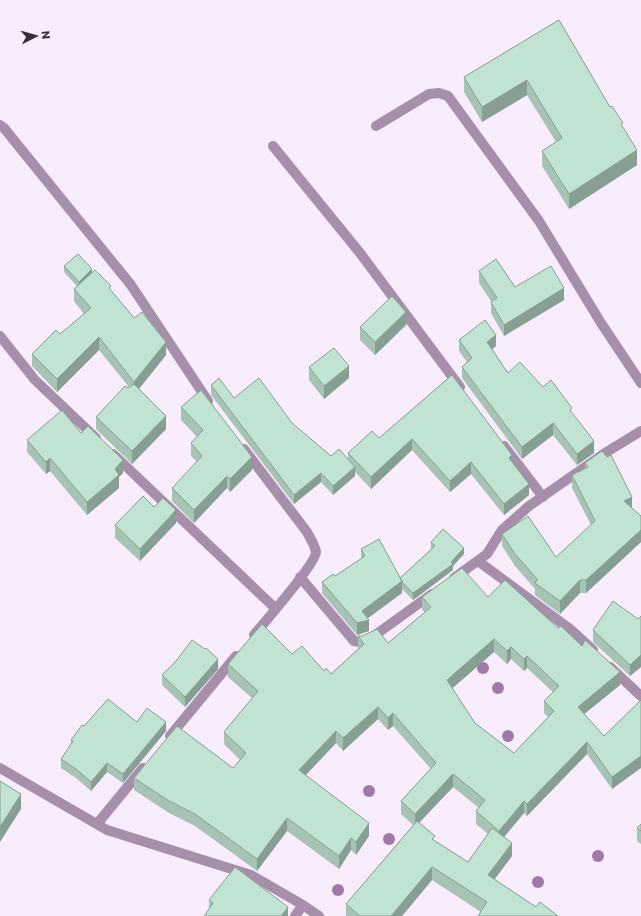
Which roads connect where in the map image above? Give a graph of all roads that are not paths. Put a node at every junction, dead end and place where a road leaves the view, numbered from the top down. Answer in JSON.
{"nodes":[{"id":1,"x":0,"y":125,"type":"edge"},
{"id":2,"x":376,"y":126,"type":"dead end"},
{"id":3,"x":274,"y":146,"type":"dead end"},
{"id":4,"x":0,"y":336,"type":"edge"},
{"id":5,"x":641,"y":383,"type":"edge"},
{"id":6,"x":468,"y":397,"type":"edge"},
{"id":7,"x":216,"y":411,"type":"edge"},
{"id":8,"x":641,"y":430,"type":"edge"},
{"id":9,"x":500,"y":441,"type":"edge"},
{"id":10,"x":240,"y":443,"type":"edge"},
{"id":11,"x":543,"y":497,"type":"junction"},
{"id":12,"x":478,"y":561,"type":"junction"},
{"id":13,"x":300,"y":578,"type":"junction"},
{"id":14,"x":276,"y":609,"type":"junction"},
{"id":15,"x":641,"y":696,"type":"edge"},
{"id":16,"x":163,"y":745,"type":"edge"},
{"id":17,"x":148,"y":762,"type":"edge"},
{"id":18,"x":0,"y":768,"type":"edge"},
{"id":19,"x":97,"y":824,"type":"junction"},
{"id":20,"x":303,"y":905,"type":"junction"},
{"id":21,"x":295,"y":916,"type":"edge"},
{"id":22,"x":319,"y":916,"type":"edge"}],
"edges":[{"from":1,"to":7,"type":"street"},
{"from":2,"to":5,"type":"street"},
{"from":3,"to":6,"type":"street"},
{"from":4,"to":14,"type":"street"},
{"from":8,"to":11,"type":"street"},
{"from":9,"to":11,"type":"street"},
{"from":10,"to":13,"type":"street"},
{"from":11,"to":12,"type":"street"},
{"from":12,"to":13,"type":"street"},
{"from":12,"to":15,"type":"street"},
{"from":13,"to":14,"type":"street"},
{"from":14,"to":16,"type":"street"},
{"from":17,"to":19,"type":"street"},
{"from":18,"to":19,"type":"street"},
{"from":19,"to":20,"type":"street"},
{"from":20,"to":21,"type":"street"},
{"from":20,"to":22,"type":"street"}]}
